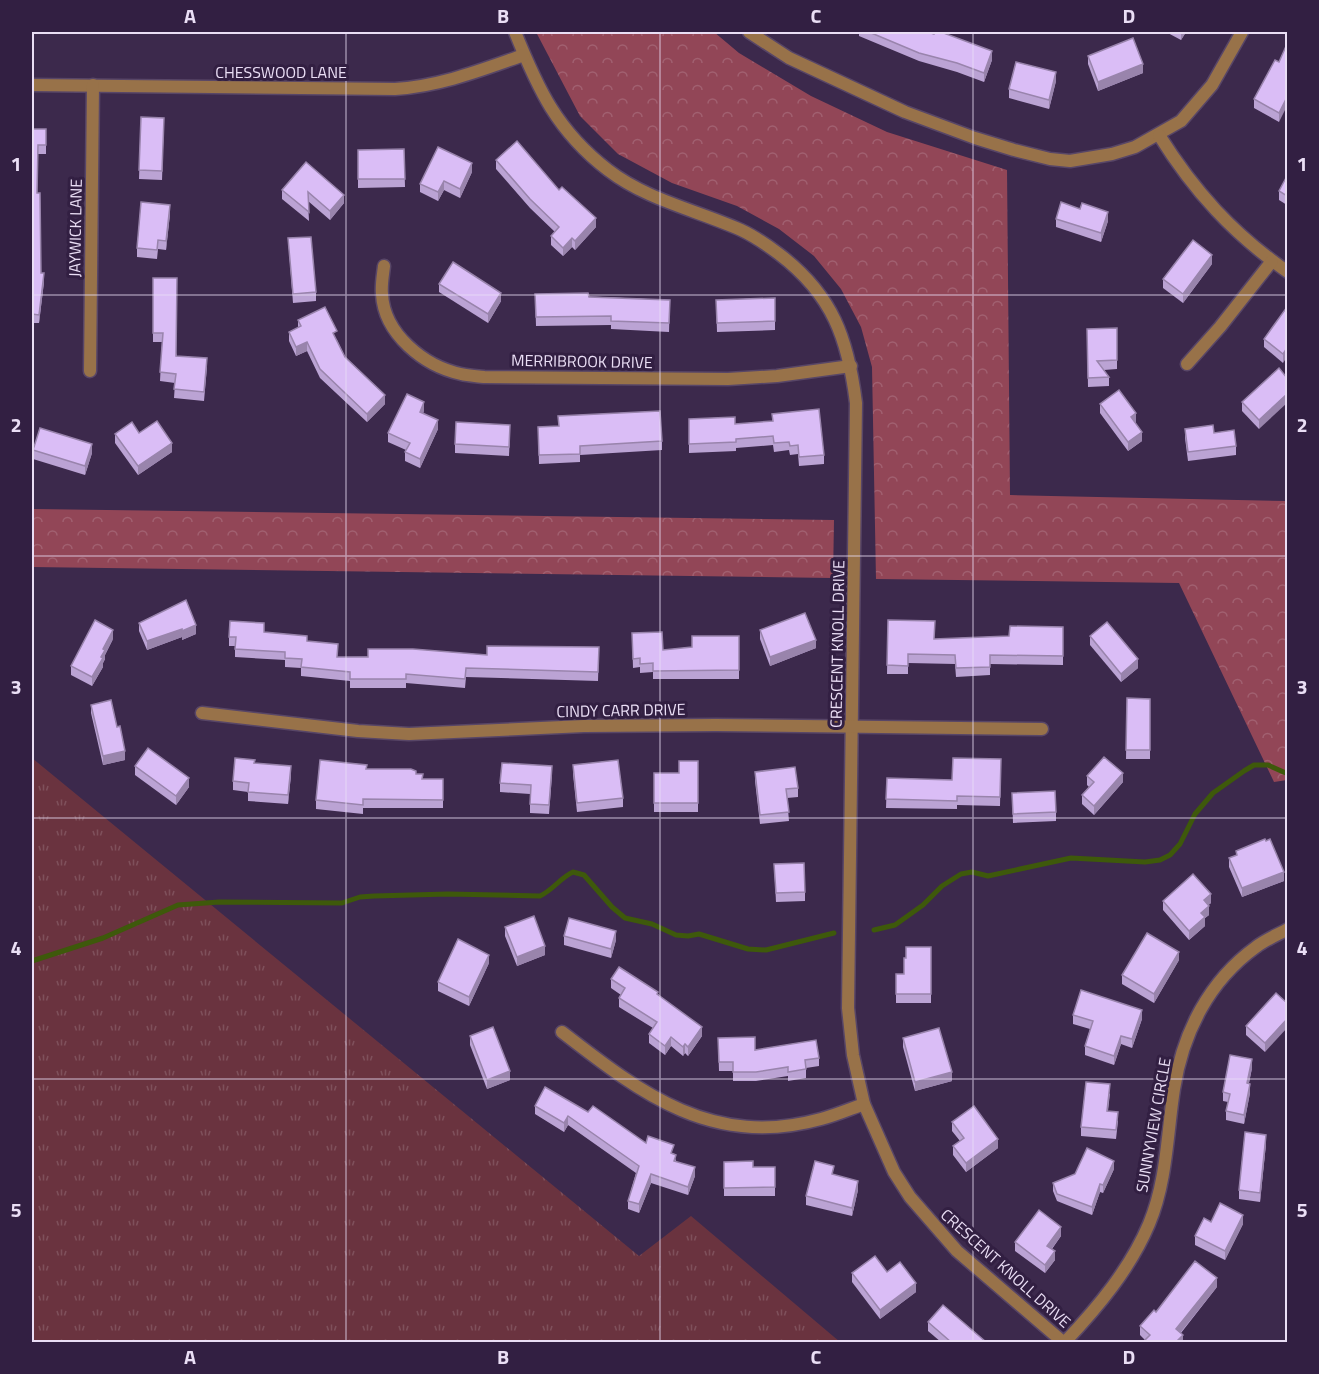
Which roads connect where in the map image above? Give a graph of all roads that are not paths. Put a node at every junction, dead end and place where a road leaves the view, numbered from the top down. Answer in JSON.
{"nodes":[{"id":1,"x":515,"y":32,"type":"edge"},
{"id":2,"x":748,"y":32,"type":"edge"},
{"id":3,"x":1242,"y":32,"type":"edge"},
{"id":4,"x":524,"y":55,"type":"junction"},
{"id":5,"x":32,"y":85,"type":"edge"},
{"id":6,"x":93,"y":85,"type":"junction"},
{"id":7,"x":1160,"y":135,"type":"junction"},
{"id":8,"x":1272,"y":261,"type":"junction"},
{"id":9,"x":384,"y":266,"type":"dead end"},
{"id":10,"x":1287,"y":273,"type":"edge"},
{"id":11,"x":1187,"y":364,"type":"dead end"},
{"id":12,"x":851,"y":366,"type":"junction"},
{"id":13,"x":90,"y":370,"type":"dead end"},
{"id":14,"x":202,"y":713,"type":"dead end"},
{"id":15,"x":854,"y":726,"type":"junction"},
{"id":16,"x":1042,"y":729,"type":"dead end"},
{"id":17,"x":1287,"y":929,"type":"edge"},
{"id":18,"x":562,"y":1032,"type":"dead end"},
{"id":19,"x":864,"y":1104,"type":"junction"},
{"id":20,"x":1064,"y":1342,"type":"edge"}],
"edges":[{"from":1,"to":4,"type":"street","name":"CRESCENT KNOLL DRIVE"},
{"from":2,"to":7,"type":"street"},
{"from":3,"to":7,"type":"street"},
{"from":4,"to":6,"type":"street","name":"CHESSWOOD LANE"},
{"from":4,"to":12,"type":"street","name":"CRESCENT KNOLL DRIVE"},
{"from":5,"to":6,"type":"street","name":"CHESSWOOD LANE"},
{"from":6,"to":13,"type":"street","name":"JAYWICK LANE"},
{"from":7,"to":8,"type":"street"},
{"from":8,"to":10,"type":"street"},
{"from":8,"to":11,"type":"street"},
{"from":9,"to":12,"type":"street","name":"MERRIBROOK DRIVE"},
{"from":12,"to":15,"type":"street","name":"CRESCENT KNOLL DRIVE"},
{"from":14,"to":15,"type":"street","name":"CINDY CARR DRIVE"},
{"from":15,"to":16,"type":"street","name":"CINDY CARR DRIVE"},
{"from":15,"to":19,"type":"street","name":"CRESCENT KNOLL DRIVE"},
{"from":17,"to":20,"type":"street","name":"SUNNYVIEW CIRCLE"},
{"from":18,"to":19,"type":"street"},
{"from":19,"to":20,"type":"street","name":"CRESCENT KNOLL DRIVE"}]}
